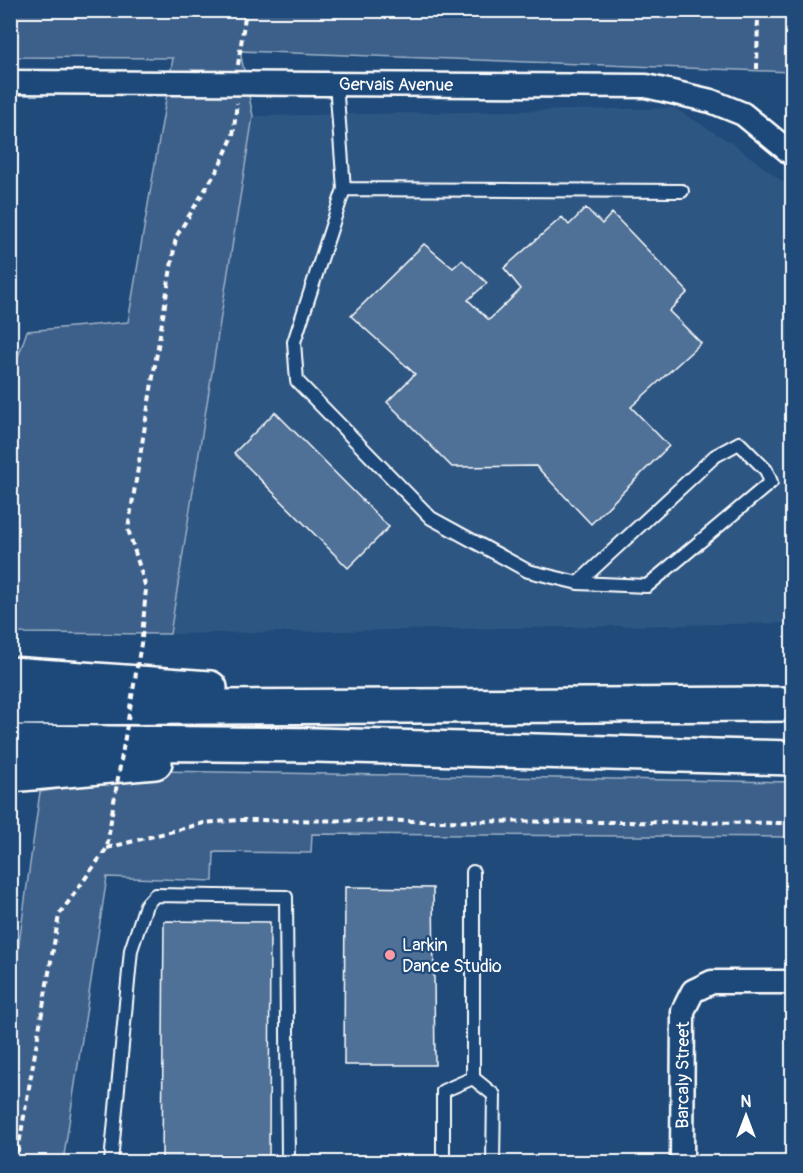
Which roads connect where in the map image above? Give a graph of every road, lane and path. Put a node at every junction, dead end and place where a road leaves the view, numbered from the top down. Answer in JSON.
{"nodes":[{"id":1,"x":246,"y":10,"type":"edge"},
{"id":2,"x":758,"y":10,"type":"edge"},
{"id":3,"x":757,"y":69,"type":"dead end"},
{"id":4,"x":10,"y":82,"type":"edge"},
{"id":5,"x":237,"y":83,"type":"junction"},
{"id":6,"x":336,"y":83,"type":"junction"},
{"id":7,"x":792,"y":154,"type":"edge"},
{"id":8,"x":345,"y":189,"type":"junction"},
{"id":9,"x":682,"y":191,"type":"dead end"},
{"id":10,"x":578,"y":583,"type":"junction"},
{"id":11,"x":10,"y":674,"type":"edge"},
{"id":12,"x":792,"y":704,"type":"edge"},
{"id":13,"x":375,"y":706,"type":"junction"},
{"id":14,"x":10,"y":708,"type":"edge"},
{"id":15,"x":10,"y":742,"type":"edge"},
{"id":16,"x":493,"y":750,"type":"junction"},
{"id":17,"x":792,"y":758,"type":"edge"},
{"id":18,"x":10,"y":776,"type":"edge"},
{"id":19,"x":792,"y":823,"type":"edge"},
{"id":20,"x":107,"y":848,"type":"junction"},
{"id":21,"x":473,"y":872,"type":"dead end"},
{"id":22,"x":792,"y":982,"type":"edge"},
{"id":23,"x":473,"y":1078,"type":"junction"},
{"id":24,"x":16,"y":1162,"type":"edge"},
{"id":25,"x":111,"y":1162,"type":"edge"},
{"id":26,"x":288,"y":1162,"type":"edge"},
{"id":27,"x":443,"y":1162,"type":"edge"},
{"id":28,"x":493,"y":1162,"type":"edge"},
{"id":29,"x":682,"y":1162,"type":"edge"}],
"edges":[{"from":1,"to":5,"type":"path"},
{"from":2,"to":3,"type":"path"},
{"from":4,"to":5,"type":"street","name":"Gervais Avenue"},
{"from":5,"to":6,"type":"street","name":"Gervais Avenue"},
{"from":5,"to":20,"type":"path","bridge":true},
{"from":6,"to":7,"type":"street","name":"Gervais Avenue"},
{"from":6,"to":8,"type":"lane"},
{"from":8,"to":9,"type":"lane"},
{"from":8,"to":10,"type":"lane"},
{"from":10,"to":10,"type":"lane"},
{"from":11,"to":13,"type":"highway"},
{"from":12,"to":13,"type":"highway"},
{"from":13,"to":14,"type":"highway"},
{"from":15,"to":16,"type":"highway"},
{"from":16,"to":17,"type":"highway"},
{"from":16,"to":18,"type":"highway"},
{"from":19,"to":20,"type":"path"},
{"from":20,"to":24,"type":"path"},
{"from":21,"to":23,"type":"lane"},
{"from":22,"to":29,"type":"street","name":"Barcaly Street"},
{"from":23,"to":27,"type":"lane"},
{"from":23,"to":28,"type":"lane"},
{"from":25,"to":26,"type":"lane"}]}
